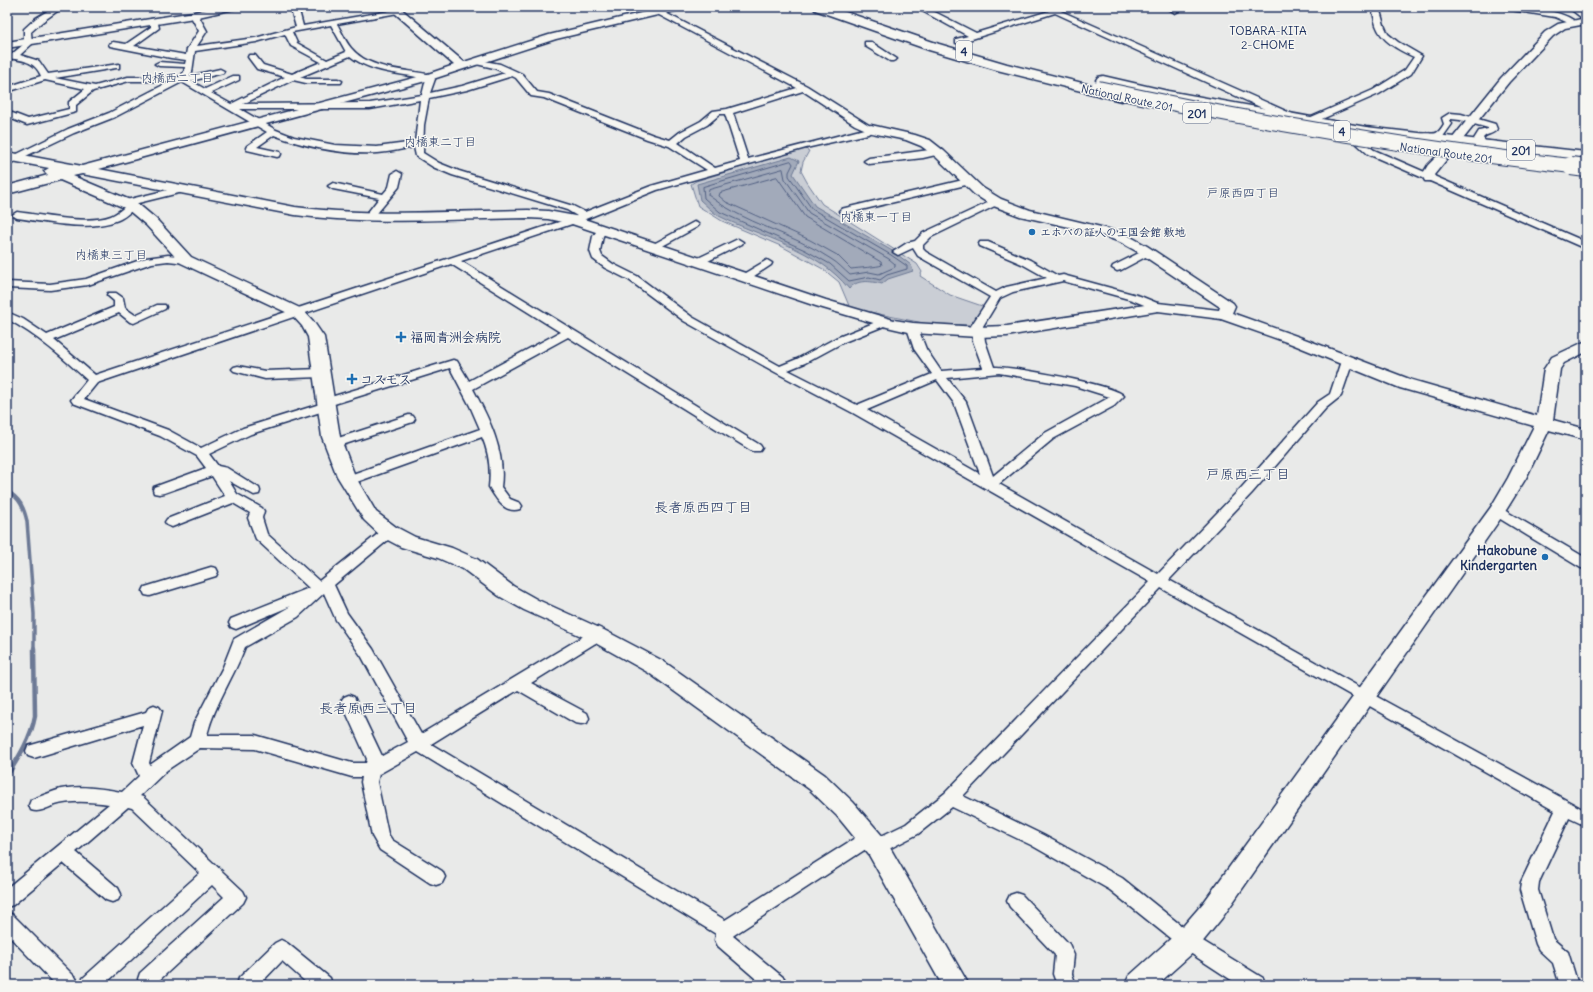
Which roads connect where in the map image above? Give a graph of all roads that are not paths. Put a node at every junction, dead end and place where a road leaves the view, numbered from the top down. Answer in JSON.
{"nodes":[{"id":1,"x":59,"y":7,"type":"edge"},
{"id":2,"x":230,"y":7,"type":"edge"},
{"id":3,"x":294,"y":7,"type":"edge"},
{"id":4,"x":679,"y":7,"type":"edge"},
{"id":5,"x":819,"y":7,"type":"edge"},
{"id":6,"x":833,"y":7,"type":"edge"},
{"id":7,"x":844,"y":7,"type":"edge"},
{"id":8,"x":857,"y":7,"type":"edge"},
{"id":9,"x":919,"y":7,"type":"edge"},
{"id":10,"x":1047,"y":7,"type":"edge"},
{"id":11,"x":1068,"y":7,"type":"edge"},
{"id":12,"x":1375,"y":7,"type":"edge"},
{"id":13,"x":1504,"y":7,"type":"edge"},
{"id":14,"x":1574,"y":7,"type":"edge"},
{"id":15,"x":396,"y":9,"type":"edge"},
{"id":16,"x":656,"y":9,"type":"edge"},
{"id":17,"x":1056,"y":11,"type":"junction"},
{"id":18,"x":194,"y":14,"type":"junction"},
{"id":19,"x":1586,"y":16,"type":"edge"},
{"id":20,"x":154,"y":21,"type":"junction"},
{"id":21,"x":1586,"y":22,"type":"edge"},
{"id":22,"x":333,"y":23,"type":"junction"},
{"id":23,"x":1573,"y":23,"type":"junction"},
{"id":24,"x":300,"y":29,"type":"junction"},
{"id":25,"x":287,"y":31,"type":"junction"},
{"id":26,"x":975,"y":36,"type":"junction"},
{"id":27,"x":959,"y":41,"type":"junction"},
{"id":28,"x":27,"y":42,"type":"junction"},
{"id":29,"x":112,"y":44,"type":"dead end"},
{"id":30,"x":868,"y":44,"type":"dead end"},
{"id":31,"x":7,"y":45,"type":"edge"},
{"id":32,"x":127,"y":47,"type":"junction"},
{"id":33,"x":191,"y":49,"type":"junction"},
{"id":34,"x":350,"y":53,"type":"junction"},
{"id":35,"x":10,"y":56,"type":"edge"},
{"id":36,"x":252,"y":57,"type":"dead end"},
{"id":37,"x":893,"y":59,"type":"dead end"},
{"id":38,"x":190,"y":61,"type":"junction"},
{"id":39,"x":326,"y":62,"type":"junction"},
{"id":40,"x":479,"y":62,"type":"junction"},
{"id":41,"x":159,"y":64,"type":"dead end"},
{"id":42,"x":116,"y":66,"type":"dead end"},
{"id":43,"x":463,"y":66,"type":"junction"},
{"id":44,"x":220,"y":70,"type":"dead end"},
{"id":45,"x":512,"y":73,"type":"junction"},
{"id":46,"x":292,"y":77,"type":"junction"},
{"id":47,"x":430,"y":77,"type":"junction"},
{"id":48,"x":46,"y":78,"type":"junction"},
{"id":49,"x":236,"y":78,"type":"dead end"},
{"id":50,"x":182,"y":79,"type":"junction"},
{"id":51,"x":338,"y":81,"type":"dead end"},
{"id":52,"x":255,"y":87,"type":"dead end"},
{"id":53,"x":804,"y":88,"type":"junction"},
{"id":54,"x":90,"y":89,"type":"junction"},
{"id":55,"x":7,"y":90,"type":"edge"},
{"id":56,"x":266,"y":90,"type":"junction"},
{"id":57,"x":206,"y":92,"type":"junction"},
{"id":58,"x":424,"y":97,"type":"junction"},
{"id":59,"x":322,"y":106,"type":"junction"},
{"id":60,"x":231,"y":107,"type":"junction"},
{"id":61,"x":728,"y":112,"type":"junction"},
{"id":62,"x":7,"y":114,"type":"edge"},
{"id":63,"x":1312,"y":120,"type":"junction"},
{"id":64,"x":1474,"y":120,"type":"junction"},
{"id":65,"x":256,"y":123,"type":"junction"},
{"id":66,"x":871,"y":129,"type":"junction"},
{"id":67,"x":1342,"y":131,"type":"junction"},
{"id":68,"x":273,"y":132,"type":"junction"},
{"id":69,"x":419,"y":144,"type":"junction"},
{"id":70,"x":673,"y":144,"type":"junction"},
{"id":71,"x":1361,"y":144,"type":"dead end"},
{"id":72,"x":1452,"y":148,"type":"junction"},
{"id":73,"x":937,"y":152,"type":"junction"},
{"id":74,"x":277,"y":154,"type":"dead end"},
{"id":75,"x":1586,"y":157,"type":"edge"},
{"id":76,"x":10,"y":159,"type":"edge"},
{"id":77,"x":36,"y":161,"type":"junction"},
{"id":78,"x":869,"y":161,"type":"dead end"},
{"id":79,"x":744,"y":163,"type":"junction"},
{"id":80,"x":1586,"y":163,"type":"edge"},
{"id":81,"x":83,"y":170,"type":"junction"},
{"id":82,"x":1586,"y":170,"type":"edge"},
{"id":83,"x":714,"y":172,"type":"junction"},
{"id":84,"x":397,"y":174,"type":"dead end"},
{"id":85,"x":60,"y":176,"type":"junction"},
{"id":86,"x":1430,"y":178,"type":"junction"},
{"id":87,"x":967,"y":182,"type":"junction"},
{"id":88,"x":333,"y":186,"type":"dead end"},
{"id":89,"x":184,"y":189,"type":"junction"},
{"id":90,"x":7,"y":190,"type":"edge"},
{"id":91,"x":385,"y":197,"type":"junction"},
{"id":92,"x":996,"y":202,"type":"junction"},
{"id":93,"x":129,"y":205,"type":"junction"},
{"id":94,"x":844,"y":211,"type":"dead end"},
{"id":95,"x":17,"y":215,"type":"dead end"},
{"id":96,"x":370,"y":216,"type":"junction"},
{"id":97,"x":580,"y":218,"type":"junction"},
{"id":98,"x":694,"y":225,"type":"dead end"},
{"id":99,"x":602,"y":230,"type":"junction"},
{"id":100,"x":738,"y":242,"type":"dead end"},
{"id":101,"x":918,"y":244,"type":"junction"},
{"id":102,"x":984,"y":244,"type":"dead end"},
{"id":103,"x":1586,"y":246,"type":"edge"},
{"id":104,"x":653,"y":247,"type":"junction"},
{"id":105,"x":898,"y":252,"type":"dead end"},
{"id":106,"x":1147,"y":252,"type":"junction"},
{"id":107,"x":186,"y":260,"type":"junction"},
{"id":108,"x":453,"y":261,"type":"junction"},
{"id":109,"x":698,"y":262,"type":"junction"},
{"id":110,"x":767,"y":263,"type":"dead end"},
{"id":111,"x":1117,"y":268,"type":"dead end"},
{"id":112,"x":744,"y":278,"type":"junction"},
{"id":113,"x":1056,"y":279,"type":"junction"},
{"id":114,"x":7,"y":285,"type":"edge"},
{"id":115,"x":112,"y":295,"type":"dead end"},
{"id":116,"x":996,"y":296,"type":"junction"},
{"id":117,"x":161,"y":307,"type":"dead end"},
{"id":118,"x":1158,"y":308,"type":"junction"},
{"id":119,"x":120,"y":309,"type":"junction"},
{"id":120,"x":297,"y":312,"type":"junction"},
{"id":121,"x":7,"y":315,"type":"edge"},
{"id":122,"x":1224,"y":315,"type":"junction"},
{"id":123,"x":885,"y":322,"type":"junction"},
{"id":124,"x":913,"y":328,"type":"junction"},
{"id":125,"x":569,"y":332,"type":"junction"},
{"id":126,"x":978,"y":332,"type":"junction"},
{"id":127,"x":47,"y":339,"type":"junction"},
{"id":128,"x":1586,"y":346,"type":"edge"},
{"id":129,"x":1347,"y":361,"type":"junction"},
{"id":130,"x":238,"y":369,"type":"dead end"},
{"id":131,"x":780,"y":370,"type":"junction"},
{"id":132,"x":990,"y":371,"type":"junction"},
{"id":133,"x":321,"y":373,"type":"junction"},
{"id":134,"x":939,"y":375,"type":"junction"},
{"id":135,"x":93,"y":380,"type":"junction"},
{"id":136,"x":466,"y":388,"type":"junction"},
{"id":137,"x":325,"y":405,"type":"junction"},
{"id":138,"x":857,"y":410,"type":"junction"},
{"id":139,"x":409,"y":419,"type":"dead end"},
{"id":140,"x":1544,"y":423,"type":"junction"},
{"id":141,"x":486,"y":431,"type":"junction"},
{"id":142,"x":1586,"y":435,"type":"edge"},
{"id":143,"x":333,"y":444,"type":"junction"},
{"id":144,"x":756,"y":448,"type":"dead end"},
{"id":145,"x":201,"y":453,"type":"junction"},
{"id":146,"x":215,"y":470,"type":"junction"},
{"id":147,"x":349,"y":480,"type":"junction"},
{"id":148,"x":990,"y":485,"type":"junction"},
{"id":149,"x":159,"y":490,"type":"dead end"},
{"id":150,"x":254,"y":491,"type":"dead end"},
{"id":151,"x":234,"y":498,"type":"junction"},
{"id":152,"x":515,"y":506,"type":"dead end"},
{"id":153,"x":1497,"y":511,"type":"junction"},
{"id":154,"x":172,"y":522,"type":"dead end"},
{"id":155,"x":389,"y":532,"type":"junction"},
{"id":156,"x":1586,"y":564,"type":"edge"},
{"id":157,"x":211,"y":572,"type":"dead end"},
{"id":158,"x":1160,"y":580,"type":"junction"},
{"id":159,"x":323,"y":586,"type":"junction"},
{"id":160,"x":150,"y":591,"type":"dead end"},
{"id":161,"x":236,"y":623,"type":"dead end"},
{"id":162,"x":597,"y":635,"type":"junction"},
{"id":163,"x":518,"y":683,"type":"junction"},
{"id":164,"x":1365,"y":697,"type":"junction"},
{"id":165,"x":349,"y":701,"type":"dead end"},
{"id":166,"x":582,"y":718,"type":"dead end"},
{"id":167,"x":197,"y":741,"type":"junction"},
{"id":168,"x":418,"y":744,"type":"junction"},
{"id":169,"x":34,"y":751,"type":"dead end"},
{"id":170,"x":372,"y":770,"type":"junction"},
{"id":171,"x":150,"y":776,"type":"junction"},
{"id":172,"x":951,"y":798,"type":"junction"},
{"id":173,"x":126,"y":799,"type":"junction"},
{"id":174,"x":37,"y":805,"type":"dead end"},
{"id":175,"x":1566,"y":808,"type":"junction"},
{"id":176,"x":1586,"y":819,"type":"edge"},
{"id":177,"x":873,"y":843,"type":"junction"},
{"id":178,"x":63,"y":852,"type":"junction"},
{"id":179,"x":212,"y":873,"type":"junction"},
{"id":180,"x":436,"y":877,"type":"dead end"},
{"id":181,"x":112,"y":894,"type":"dead end"},
{"id":182,"x":7,"y":899,"type":"edge"},
{"id":183,"x":1016,"y":901,"type":"dead end"},
{"id":184,"x":7,"y":922,"type":"edge"},
{"id":185,"x":725,"y":930,"type":"junction"},
{"id":186,"x":1187,"y":941,"type":"junction"},
{"id":187,"x":147,"y":979,"type":"dead end"},
{"id":188,"x":62,"y":983,"type":"edge"},
{"id":189,"x":90,"y":985,"type":"edge"},
{"id":190,"x":246,"y":985,"type":"edge"},
{"id":191,"x":323,"y":985,"type":"edge"},
{"id":192,"x":777,"y":985,"type":"edge"},
{"id":193,"x":956,"y":985,"type":"edge"},
{"id":194,"x":1067,"y":985,"type":"edge"},
{"id":195,"x":1138,"y":985,"type":"edge"},
{"id":196,"x":1256,"y":985,"type":"edge"},
{"id":197,"x":1569,"y":985,"type":"edge"}],
"edges":[{"from":1,"to":28,"type":"street"},
{"from":2,"to":18,"type":"street"},
{"from":3,"to":24,"type":"street"},
{"from":4,"to":16,"type":"street"},
{"from":5,"to":72,"type":"highway","name":"National Route 201","number":"201"},
{"from":6,"to":82,"type":"highway","number":"4","bridge":true},
{"from":7,"to":67,"type":"highway","number":"4","bridge":true},
{"from":8,"to":27,"type":"highway","name":"National Route 201","number":"201"},
{"from":9,"to":26,"type":"street"},
{"from":10,"to":17,"type":"street"},
{"from":11,"to":17,"type":"street"},
{"from":12,"to":63,"type":"street"},
{"from":13,"to":23,"type":"street"},
{"from":14,"to":19,"type":"main road"},
{"from":15,"to":22,"type":"street"},
{"from":15,"to":43,"type":"street"},
{"from":16,"to":40,"type":"street"},
{"from":16,"to":53,"type":"street"},
{"from":17,"to":26,"type":"street"},
{"from":17,"to":63,"type":"street"},
{"from":18,"to":20,"type":"street"},
{"from":18,"to":33,"type":"street"},
{"from":20,"to":28,"type":"street"},
{"from":20,"to":32,"type":"street"},
{"from":21,"to":23,"type":"street"},
{"from":22,"to":24,"type":"street"},
{"from":22,"to":34,"type":"street"},
{"from":23,"to":64,"type":"street"},
{"from":24,"to":25,"type":"street"},
{"from":25,"to":33,"type":"street"},
{"from":25,"to":39,"type":"street"},
{"from":26,"to":27,"type":"street"},
{"from":27,"to":72,"type":"highway","name":"National Route 201","number":"201"},
{"from":28,"to":31,"type":"street"},
{"from":28,"to":35,"type":"street"},
{"from":29,"to":32,"type":"street"},
{"from":30,"to":37,"type":"street"},
{"from":32,"to":38,"type":"street"},
{"from":33,"to":38,"type":"street"},
{"from":34,"to":39,"type":"street"},
{"from":34,"to":47,"type":"street"},
{"from":35,"to":48,"type":"street"},
{"from":36,"to":46,"type":"street"},
{"from":38,"to":41,"type":"street"},
{"from":38,"to":50,"type":"street"},
{"from":39,"to":46,"type":"street"},
{"from":40,"to":43,"type":"street"},
{"from":40,"to":45,"type":"street"},
{"from":42,"to":48,"type":"street"},
{"from":43,"to":47,"type":"street"},
{"from":44,"to":50,"type":"street"},
{"from":45,"to":58,"type":"street"},
{"from":45,"to":70,"type":"street"},
{"from":46,"to":51,"type":"street"},
{"from":46,"to":56,"type":"street"},
{"from":47,"to":58,"type":"street"},
{"from":47,"to":59,"type":"street"},
{"from":48,"to":54,"type":"street"},
{"from":48,"to":55,"type":"street"},
{"from":49,"to":57,"type":"street"},
{"from":50,"to":54,"type":"street"},
{"from":50,"to":57,"type":"street"},
{"from":50,"to":76,"type":"street"},
{"from":52,"to":56,"type":"street"},
{"from":53,"to":61,"type":"street"},
{"from":53,"to":66,"type":"street"},
{"from":54,"to":62,"type":"street"},
{"from":56,"to":60,"type":"street"},
{"from":57,"to":60,"type":"street"},
{"from":58,"to":59,"type":"street"},
{"from":58,"to":69,"type":"street"},
{"from":59,"to":60,"type":"street"},
{"from":59,"to":65,"type":"street"},
{"from":60,"to":65,"type":"street"},
{"from":61,"to":70,"type":"street"},
{"from":61,"to":79,"type":"street"},
{"from":63,"to":64,"type":"street"},
{"from":64,"to":72,"type":"street"},
{"from":64,"to":75,"type":"street"},
{"from":65,"to":68,"type":"street"},
{"from":65,"to":81,"type":"street"},
{"from":66,"to":73,"type":"street"},
{"from":66,"to":79,"type":"street"},
{"from":67,"to":75,"type":"highway"},
{"from":67,"to":80,"type":"highway","number":"4"},
{"from":68,"to":69,"type":"street"},
{"from":68,"to":74,"type":"street"},
{"from":69,"to":97,"type":"street"},
{"from":70,"to":83,"type":"street"},
{"from":71,"to":86,"type":"street"},
{"from":72,"to":75,"type":"highway","name":"National Route 201","number":"201"},
{"from":72,"to":82,"type":"highway","name":"National Route 201","number":"201"},
{"from":72,"to":86,"type":"street"},
{"from":73,"to":78,"type":"street"},
{"from":73,"to":87,"type":"street"},
{"from":76,"to":77,"type":"street"},
{"from":77,"to":81,"type":"street"},
{"from":77,"to":85,"type":"street"},
{"from":79,"to":83,"type":"street"},
{"from":81,"to":85,"type":"street"},
{"from":81,"to":89,"type":"street"},
{"from":83,"to":97,"type":"street"},
{"from":84,"to":91,"type":"street"},
{"from":85,"to":90,"type":"street"},
{"from":85,"to":93,"type":"street"},
{"from":86,"to":103,"type":"street"},
{"from":87,"to":92,"type":"street"},
{"from":87,"to":94,"type":"street"},
{"from":88,"to":91,"type":"street"},
{"from":89,"to":93,"type":"street"},
{"from":89,"to":96,"type":"street"},
{"from":91,"to":96,"type":"street"},
{"from":92,"to":101,"type":"street"},
{"from":92,"to":106,"type":"street"},
{"from":93,"to":95,"type":"street"},
{"from":93,"to":107,"type":"street"},
{"from":96,"to":97,"type":"street"},
{"from":97,"to":99,"type":"street"},
{"from":97,"to":108,"type":"street"},
{"from":98,"to":104,"type":"street"},
{"from":99,"to":104,"type":"street"},
{"from":99,"to":131,"type":"street"},
{"from":100,"to":109,"type":"street"},
{"from":101,"to":105,"type":"street"},
{"from":101,"to":116,"type":"street"},
{"from":102,"to":113,"type":"street"},
{"from":104,"to":109,"type":"street"},
{"from":106,"to":111,"type":"street"},
{"from":106,"to":122,"type":"street"},
{"from":107,"to":114,"type":"street"},
{"from":107,"to":120,"type":"street"},
{"from":108,"to":120,"type":"street"},
{"from":108,"to":125,"type":"street"},
{"from":109,"to":112,"type":"street"},
{"from":110,"to":112,"type":"street"},
{"from":112,"to":123,"type":"street"},
{"from":113,"to":116,"type":"street"},
{"from":113,"to":118,"type":"street"},
{"from":115,"to":119,"type":"street"},
{"from":116,"to":126,"type":"street"},
{"from":117,"to":119,"type":"street"},
{"from":118,"to":122,"type":"street"},
{"from":118,"to":126,"type":"street"},
{"from":119,"to":127,"type":"street"},
{"from":120,"to":133,"type":"street"},
{"from":120,"to":135,"type":"street"},
{"from":121,"to":127,"type":"street"},
{"from":122,"to":129,"type":"street"},
{"from":123,"to":124,"type":"street"},
{"from":123,"to":131,"type":"street"},
{"from":124,"to":126,"type":"street"},
{"from":124,"to":134,"type":"street"},
{"from":125,"to":136,"type":"street"},
{"from":125,"to":144,"type":"street"},
{"from":126,"to":132,"type":"street"},
{"from":127,"to":135,"type":"street"},
{"from":128,"to":140,"type":"street"},
{"from":129,"to":140,"type":"street"},
{"from":129,"to":158,"type":"street"},
{"from":130,"to":133,"type":"street"},
{"from":131,"to":138,"type":"street"},
{"from":132,"to":134,"type":"street"},
{"from":132,"to":148,"type":"street"},
{"from":133,"to":137,"type":"street"},
{"from":134,"to":138,"type":"street"},
{"from":134,"to":148,"type":"street"},
{"from":135,"to":145,"type":"street"},
{"from":136,"to":137,"type":"street"},
{"from":136,"to":141,"type":"street"},
{"from":137,"to":143,"type":"street"},
{"from":137,"to":145,"type":"street"},
{"from":138,"to":148,"type":"street"},
{"from":139,"to":143,"type":"street"},
{"from":140,"to":142,"type":"street"},
{"from":140,"to":153,"type":"street"},
{"from":141,"to":147,"type":"street"},
{"from":141,"to":152,"type":"street"},
{"from":143,"to":147,"type":"street"},
{"from":145,"to":146,"type":"street"},
{"from":146,"to":149,"type":"street"},
{"from":146,"to":150,"type":"street"},
{"from":146,"to":151,"type":"street"},
{"from":147,"to":155,"type":"street"},
{"from":148,"to":158,"type":"street"},
{"from":151,"to":154,"type":"street"},
{"from":151,"to":159,"type":"street"},
{"from":153,"to":156,"type":"street"},
{"from":153,"to":164,"type":"street"},
{"from":155,"to":159,"type":"street"},
{"from":155,"to":162,"type":"street"},
{"from":157,"to":160,"type":"street"},
{"from":158,"to":164,"type":"street"},
{"from":158,"to":172,"type":"street"},
{"from":159,"to":161,"type":"street"},
{"from":159,"to":167,"type":"street"},
{"from":159,"to":168,"type":"street"},
{"from":162,"to":163,"type":"street"},
{"from":162,"to":177,"type":"street"},
{"from":163,"to":166,"type":"street"},
{"from":163,"to":168,"type":"street"},
{"from":164,"to":175,"type":"street"},
{"from":164,"to":186,"type":"street"},
{"from":165,"to":170,"type":"street"},
{"from":167,"to":170,"type":"street"},
{"from":167,"to":171,"type":"street"},
{"from":168,"to":170,"type":"street"},
{"from":168,"to":185,"type":"street"},
{"from":169,"to":171,"type":"street"},
{"from":170,"to":180,"type":"street"},
{"from":171,"to":173,"type":"street"},
{"from":172,"to":177,"type":"street"},
{"from":172,"to":186,"type":"street"},
{"from":173,"to":174,"type":"street"},
{"from":173,"to":178,"type":"street"},
{"from":173,"to":179,"type":"street"},
{"from":175,"to":176,"type":"street"},
{"from":175,"to":197,"type":"street"},
{"from":177,"to":185,"type":"street"},
{"from":177,"to":193,"type":"street"},
{"from":178,"to":181,"type":"street"},
{"from":178,"to":182,"type":"street"},
{"from":179,"to":187,"type":"street"},
{"from":179,"to":189,"type":"street"},
{"from":183,"to":194,"type":"street"},
{"from":184,"to":188,"type":"street"},
{"from":185,"to":192,"type":"street"},
{"from":186,"to":195,"type":"street"},
{"from":186,"to":196,"type":"street"},
{"from":190,"to":191,"type":"street"}]}
